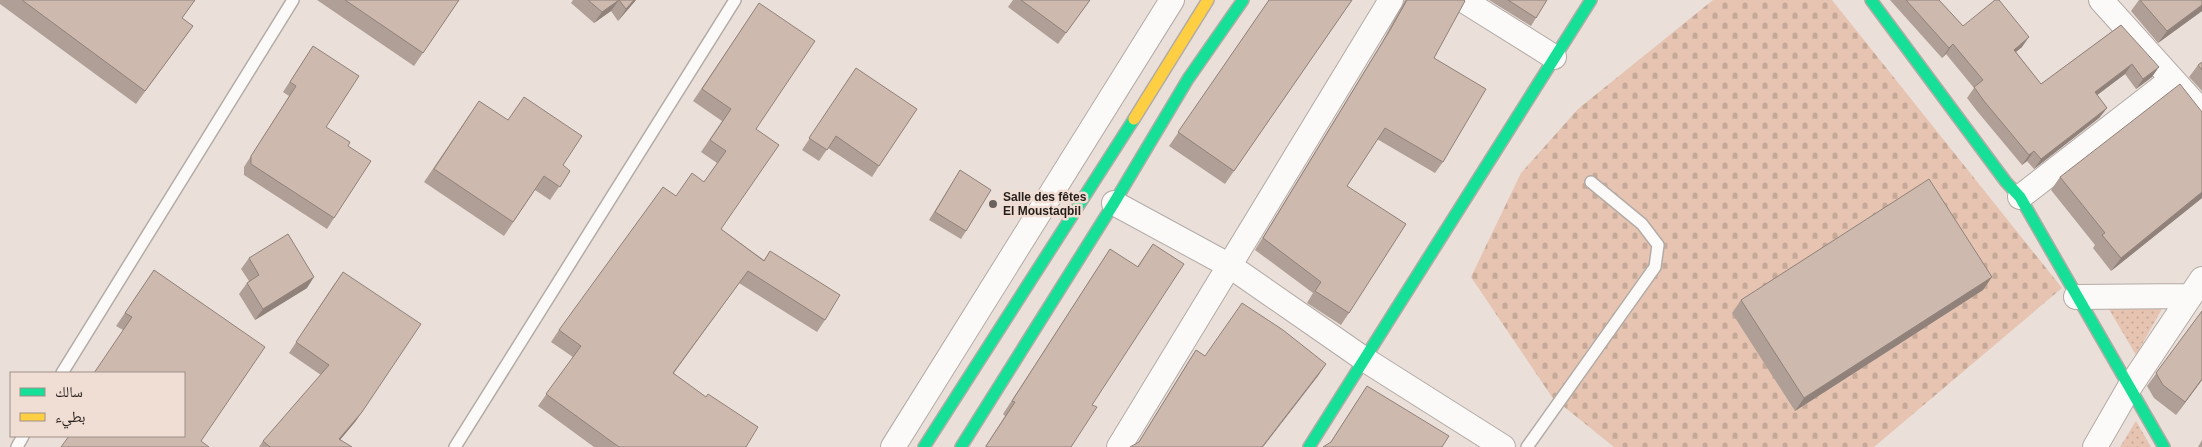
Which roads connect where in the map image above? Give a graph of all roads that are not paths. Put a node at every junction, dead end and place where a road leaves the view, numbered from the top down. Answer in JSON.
{"nodes":[{"id":1,"x":293,"y":0,"type":"edge"},
{"id":2,"x":735,"y":0,"type":"edge"},
{"id":3,"x":1172,"y":0,"type":"edge"},
{"id":4,"x":1208,"y":0,"type":"edge"},
{"id":5,"x":1243,"y":0,"type":"edge"},
{"id":6,"x":1391,"y":0,"type":"edge"},
{"id":7,"x":1463,"y":0,"type":"edge"},
{"id":8,"x":1591,"y":0,"type":"edge"},
{"id":9,"x":1871,"y":0,"type":"edge"},
{"id":10,"x":2101,"y":0,"type":"edge"},
{"id":11,"x":1554,"y":58,"type":"junction"},
{"id":12,"x":2171,"y":80,"type":"junction"},
{"id":13,"x":2202,"y":112,"type":"edge"},
{"id":14,"x":1591,"y":182,"type":"dead end"},
{"id":15,"x":2020,"y":197,"type":"junction"},
{"id":16,"x":1114,"y":203,"type":"junction"},
{"id":17,"x":1230,"y":266,"type":"junction"},
{"id":18,"x":2196,"y":287,"type":"edge"},
{"id":19,"x":2076,"y":297,"type":"junction"},
{"id":20,"x":1364,"y":359,"type":"junction"},
{"id":21,"x":63,"y":372,"type":"edge"},
{"id":22,"x":2129,"y":388,"type":"junction"},
{"id":23,"x":455,"y":447,"type":"edge"},
{"id":24,"x":893,"y":447,"type":"edge"},
{"id":25,"x":924,"y":447,"type":"edge"},
{"id":26,"x":961,"y":447,"type":"edge"},
{"id":27,"x":1119,"y":447,"type":"edge"},
{"id":28,"x":1308,"y":447,"type":"edge"},
{"id":29,"x":1503,"y":447,"type":"edge"},
{"id":30,"x":1527,"y":447,"type":"edge"},
{"id":31,"x":2095,"y":447,"type":"edge"},
{"id":32,"x":2164,"y":447,"type":"edge"}],
"edges":[{"from":1,"to":21,"type":"lane"},
{"from":2,"to":23,"type":"lane"},
{"from":3,"to":24,"type":"street"},
{"from":4,"to":25,"type":"street"},
{"from":5,"to":16,"type":"street"},
{"from":6,"to":17,"type":"street"},
{"from":7,"to":11,"type":"street"},
{"from":8,"to":11,"type":"street"},
{"from":9,"to":15,"type":"street"},
{"from":10,"to":12,"type":"street"},
{"from":11,"to":20,"type":"street"},
{"from":12,"to":13,"type":"street"},
{"from":12,"to":15,"type":"street"},
{"from":14,"to":30,"type":"lane"},
{"from":15,"to":19,"type":"street"},
{"from":16,"to":17,"type":"street"},
{"from":16,"to":26,"type":"street"},
{"from":17,"to":20,"type":"street"},
{"from":17,"to":27,"type":"street"},
{"from":18,"to":19,"type":"street"},
{"from":18,"to":22,"type":"street"},
{"from":19,"to":22,"type":"street"},
{"from":20,"to":28,"type":"street"},
{"from":20,"to":29,"type":"street"},
{"from":22,"to":31,"type":"street"},
{"from":22,"to":32,"type":"street"}]}
